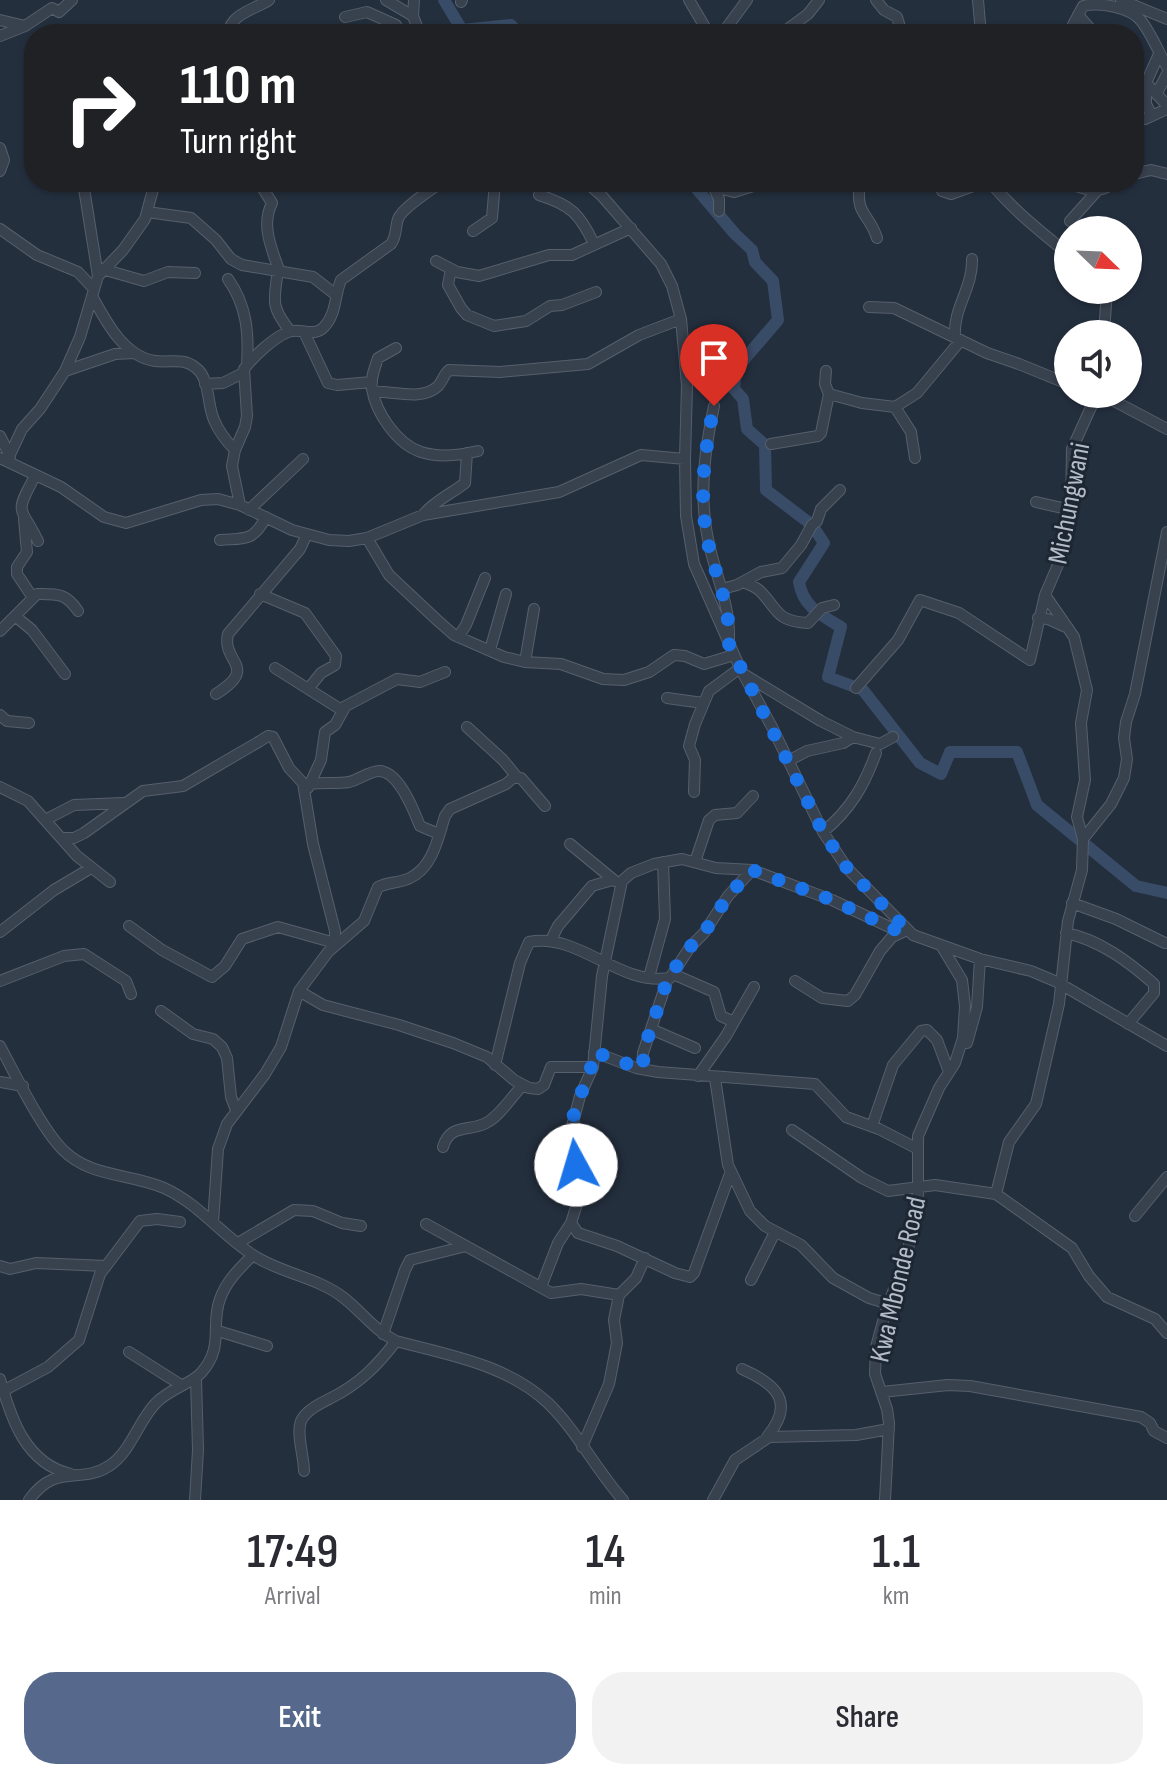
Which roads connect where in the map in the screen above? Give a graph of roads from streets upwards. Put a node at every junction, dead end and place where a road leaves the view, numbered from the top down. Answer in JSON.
{"nodes":[{"id":1,"x":72,"y":0,"type":"edge"},
{"id":2,"x":269,"y":0,"type":"edge"},
{"id":3,"x":386,"y":0,"type":"edge"},
{"id":4,"x":414,"y":0,"type":"edge"},
{"id":5,"x":689,"y":0,"type":"edge"},
{"id":6,"x":747,"y":0,"type":"edge"},
{"id":7,"x":819,"y":0,"type":"edge"},
{"id":8,"x":876,"y":0,"type":"edge"},
{"id":9,"x":978,"y":0,"type":"edge"},
{"id":10,"x":1121,"y":0,"type":"edge"},
{"id":11,"x":1085,"y":2,"type":"edge"},
{"id":12,"x":1078,"y":15,"type":"junction"},
{"id":13,"x":413,"y":16,"type":"junction"},
{"id":14,"x":345,"y":17,"type":"dead end"},
{"id":15,"x":1167,"y":19,"type":"edge"},
{"id":16,"x":0,"y":20,"type":"edge"},
{"id":17,"x":28,"y":24,"type":"edge"},
{"id":18,"x":231,"y":24,"type":"edge"},
{"id":19,"x":394,"y":24,"type":"edge"},
{"id":20,"x":416,"y":24,"type":"edge"},
{"id":21,"x":703,"y":24,"type":"edge"},
{"id":22,"x":729,"y":24,"type":"edge"},
{"id":23,"x":794,"y":24,"type":"edge"},
{"id":24,"x":899,"y":24,"type":"edge"},
{"id":25,"x":980,"y":24,"type":"edge"},
{"id":26,"x":1073,"y":24,"type":"edge"},
{"id":27,"x":1086,"y":24,"type":"edge"},
{"id":28,"x":1142,"y":24,"type":"edge"},
{"id":29,"x":24,"y":26,"type":"edge"},
{"id":30,"x":24,"y":26,"type":"edge"},
{"id":31,"x":1144,"y":27,"type":"edge"},
{"id":32,"x":0,"y":36,"type":"edge"},
{"id":33,"x":1159,"y":54,"type":"junction"},
{"id":34,"x":1167,"y":67,"type":"edge"},
{"id":35,"x":1167,"y":74,"type":"edge"},
{"id":36,"x":1146,"y":81,"type":"junction"},
{"id":37,"x":1157,"y":93,"type":"junction"},
{"id":38,"x":1167,"y":107,"type":"edge"},
{"id":39,"x":1152,"y":116,"type":"junction"},
{"id":40,"x":1144,"y":119,"type":"edge"},
{"id":41,"x":0,"y":148,"type":"edge"},
{"id":42,"x":0,"y":171,"type":"edge"},
{"id":43,"x":1144,"y":172,"type":"edge"},
{"id":44,"x":1167,"y":174,"type":"edge"},
{"id":45,"x":85,"y":192,"type":"edge"},
{"id":46,"x":152,"y":192,"type":"edge"},
{"id":47,"x":264,"y":192,"type":"edge"},
{"id":48,"x":429,"y":192,"type":"edge"},
{"id":49,"x":494,"y":192,"type":"edge"},
{"id":50,"x":596,"y":192,"type":"edge"},
{"id":51,"x":716,"y":192,"type":"edge"},
{"id":52,"x":860,"y":192,"type":"edge"},
{"id":53,"x":996,"y":192,"type":"edge"},
{"id":54,"x":1096,"y":192,"type":"edge"},
{"id":55,"x":539,"y":195,"type":"dead end"},
{"id":56,"x":719,"y":211,"type":"dead end"},
{"id":57,"x":147,"y":212,"type":"junction"},
{"id":58,"x":1074,"y":216,"type":"edge"},
{"id":59,"x":631,"y":228,"type":"junction"},
{"id":60,"x":0,"y":229,"type":"edge"},
{"id":61,"x":473,"y":231,"type":"dead end"},
{"id":62,"x":877,"y":238,"type":"dead end"},
{"id":63,"x":1054,"y":241,"type":"edge"},
{"id":64,"x":594,"y":244,"type":"junction"},
{"id":65,"x":972,"y":259,"type":"dead end"},
{"id":66,"x":436,"y":261,"type":"dead end"},
{"id":67,"x":451,"y":269,"type":"junction"},
{"id":68,"x":278,"y":270,"type":"junction"},
{"id":69,"x":100,"y":272,"type":"junction"},
{"id":70,"x":195,"y":273,"type":"dead end"},
{"id":71,"x":228,"y":279,"type":"dead end"},
{"id":72,"x":596,"y":292,"type":"dead end"},
{"id":73,"x":93,"y":293,"type":"junction"},
{"id":74,"x":336,"y":295,"type":"junction"},
{"id":75,"x":869,"y":307,"type":"dead end"},
{"id":76,"x":681,"y":319,"type":"junction"},
{"id":77,"x":290,"y":331,"type":"junction"},
{"id":78,"x":304,"y":332,"type":"junction"},
{"id":79,"x":958,"y":338,"type":"junction"},
{"id":80,"x":396,"y":348,"type":"dead end"},
{"id":81,"x":134,"y":353,"type":"junction"},
{"id":82,"x":245,"y":369,"type":"junction"},
{"id":83,"x":65,"y":371,"type":"junction"},
{"id":84,"x":826,"y":371,"type":"dead end"},
{"id":85,"x":1054,"y":379,"type":"edge"},
{"id":86,"x":205,"y":384,"type":"junction"},
{"id":87,"x":372,"y":387,"type":"junction"},
{"id":88,"x":829,"y":394,"type":"junction"},
{"id":89,"x":714,"y":406,"type":"dead end"},
{"id":90,"x":895,"y":407,"type":"junction"},
{"id":91,"x":1092,"y":408,"type":"edge"},
{"id":92,"x":1126,"y":408,"type":"edge"},
{"id":93,"x":1167,"y":429,"type":"edge"},
{"id":94,"x":0,"y":436,"type":"edge"},
{"id":95,"x":771,"y":444,"type":"dead end"},
{"id":96,"x":235,"y":450,"type":"junction"},
{"id":97,"x":6,"y":458,"type":"edge"},
{"id":98,"x":915,"y":458,"type":"dead end"},
{"id":99,"x":303,"y":459,"type":"dead end"},
{"id":100,"x":685,"y":459,"type":"junction"},
{"id":101,"x":35,"y":476,"type":"junction"},
{"id":102,"x":840,"y":490,"type":"dead end"},
{"id":103,"x":1036,"y":502,"type":"dead end"},
{"id":104,"x":244,"y":507,"type":"junction"},
{"id":105,"x":1071,"y":510,"type":"junction"},
{"id":106,"x":423,"y":515,"type":"junction"},
{"id":107,"x":266,"y":517,"type":"junction"},
{"id":108,"x":24,"y":519,"type":"junction"},
{"id":109,"x":1167,"y":532,"type":"edge"},
{"id":110,"x":307,"y":534,"type":"junction"},
{"id":111,"x":367,"y":538,"type":"junction"},
{"id":112,"x":220,"y":540,"type":"dead end"},
{"id":113,"x":38,"y":541,"type":"dead end"},
{"id":114,"x":485,"y":578,"type":"dead end"},
{"id":115,"x":743,"y":582,"type":"junction"},
{"id":116,"x":722,"y":589,"type":"junction"},
{"id":117,"x":260,"y":594,"type":"junction"},
{"id":118,"x":506,"y":594,"type":"dead end"},
{"id":119,"x":1045,"y":595,"type":"junction"},
{"id":120,"x":33,"y":598,"type":"junction"},
{"id":121,"x":834,"y":605,"type":"dead end"},
{"id":122,"x":534,"y":609,"type":"dead end"},
{"id":123,"x":78,"y":611,"type":"dead end"},
{"id":124,"x":15,"y":616,"type":"junction"},
{"id":125,"x":1038,"y":618,"type":"junction"},
{"id":126,"x":1068,"y":628,"type":"junction"},
{"id":127,"x":0,"y":631,"type":"edge"},
{"id":128,"x":458,"y":637,"type":"junction"},
{"id":129,"x":729,"y":644,"type":"junction"},
{"id":130,"x":490,"y":650,"type":"junction"},
{"id":131,"x":734,"y":655,"type":"junction"},
{"id":132,"x":525,"y":662,"type":"junction"},
{"id":133,"x":275,"y":668,"type":"dead end"},
{"id":134,"x":741,"y":671,"type":"junction"},
{"id":135,"x":445,"y":672,"type":"dead end"},
{"id":136,"x":65,"y":674,"type":"dead end"},
{"id":137,"x":309,"y":688,"type":"junction"},
{"id":138,"x":856,"y":688,"type":"dead end"},
{"id":139,"x":216,"y":694,"type":"dead end"},
{"id":140,"x":667,"y":698,"type":"dead end"},
{"id":141,"x":703,"y":703,"type":"junction"},
{"id":142,"x":344,"y":709,"type":"junction"},
{"id":143,"x":0,"y":715,"type":"edge"},
{"id":144,"x":29,"y":723,"type":"dead end"},
{"id":145,"x":467,"y":727,"type":"dead end"},
{"id":146,"x":853,"y":737,"type":"junction"},
{"id":147,"x":893,"y":737,"type":"dead end"},
{"id":148,"x":876,"y":753,"type":"dead end"},
{"id":149,"x":788,"y":761,"type":"junction"},
{"id":150,"x":517,"y":777,"type":"junction"},
{"id":151,"x":0,"y":787,"type":"edge"},
{"id":152,"x":308,"y":788,"type":"junction"},
{"id":153,"x":694,"y":792,"type":"dead end"},
{"id":154,"x":753,"y":796,"type":"dead end"},
{"id":155,"x":124,"y":802,"type":"junction"},
{"id":156,"x":545,"y":806,"type":"dead end"},
{"id":157,"x":45,"y":820,"type":"junction"},
{"id":158,"x":823,"y":832,"type":"junction"},
{"id":159,"x":439,"y":834,"type":"junction"},
{"id":160,"x":61,"y":838,"type":"junction"},
{"id":161,"x":1083,"y":839,"type":"junction"},
{"id":162,"x":570,"y":844,"type":"dead end"},
{"id":163,"x":663,"y":862,"type":"junction"},
{"id":164,"x":695,"y":862,"type":"junction"},
{"id":165,"x":91,"y":868,"type":"junction"},
{"id":166,"x":752,"y":870,"type":"junction"},
{"id":167,"x":110,"y":882,"type":"dead end"},
{"id":168,"x":616,"y":882,"type":"junction"},
{"id":169,"x":1072,"y":903,"type":"junction"},
{"id":170,"x":129,"y":926,"type":"dead end"},
{"id":171,"x":904,"y":931,"type":"junction"},
{"id":172,"x":0,"y":932,"type":"edge"},
{"id":173,"x":1066,"y":933,"type":"junction"},
{"id":174,"x":551,"y":940,"type":"junction"},
{"id":175,"x":1165,"y":943,"type":"edge"},
{"id":176,"x":335,"y":944,"type":"junction"},
{"id":177,"x":942,"y":947,"type":"junction"},
{"id":178,"x":980,"y":961,"type":"junction"},
{"id":179,"x":604,"y":964,"type":"junction"},
{"id":180,"x":670,"y":976,"type":"junction"},
{"id":181,"x":649,"y":977,"type":"junction"},
{"id":182,"x":962,"y":980,"type":"junction"},
{"id":183,"x":0,"y":981,"type":"edge"},
{"id":184,"x":795,"y":981,"type":"dead end"},
{"id":185,"x":1063,"y":985,"type":"junction"},
{"id":186,"x":754,"y":987,"type":"dead end"},
{"id":187,"x":299,"y":991,"type":"junction"},
{"id":188,"x":131,"y":994,"type":"dead end"},
{"id":189,"x":161,"y":1011,"type":"dead end"},
{"id":190,"x":734,"y":1022,"type":"junction"},
{"id":191,"x":1128,"y":1024,"type":"junction"},
{"id":192,"x":651,"y":1029,"type":"junction"},
{"id":193,"x":0,"y":1046,"type":"edge"},
{"id":194,"x":1167,"y":1046,"type":"edge"},
{"id":195,"x":695,"y":1048,"type":"dead end"},
{"id":196,"x":594,"y":1052,"type":"junction"},
{"id":197,"x":495,"y":1065,"type":"junction"},
{"id":198,"x":593,"y":1067,"type":"junction"},
{"id":199,"x":952,"y":1067,"type":"junction"},
{"id":200,"x":642,"y":1069,"type":"junction"},
{"id":201,"x":698,"y":1076,"type":"junction"},
{"id":202,"x":715,"y":1078,"type":"junction"},
{"id":203,"x":0,"y":1082,"type":"edge"},
{"id":204,"x":523,"y":1085,"type":"junction"},
{"id":205,"x":23,"y":1086,"type":"junction"},
{"id":206,"x":236,"y":1110,"type":"junction"},
{"id":207,"x":872,"y":1126,"type":"junction"},
{"id":208,"x":792,"y":1130,"type":"dead end"},
{"id":209,"x":443,"y":1147,"type":"dead end"},
{"id":210,"x":916,"y":1148,"type":"junction"},
{"id":211,"x":731,"y":1171,"type":"junction"},
{"id":212,"x":1167,"y":1177,"type":"edge"},
{"id":213,"x":918,"y":1186,"type":"junction"},
{"id":214,"x":996,"y":1194,"type":"junction"},
{"id":215,"x":1135,"y":1216,"type":"dead end"},
{"id":216,"x":180,"y":1222,"type":"dead end"},
{"id":217,"x":213,"y":1222,"type":"junction"},
{"id":218,"x":571,"y":1223,"type":"junction"},
{"id":219,"x":426,"y":1224,"type":"dead end"},
{"id":220,"x":361,"y":1226,"type":"dead end"},
{"id":221,"x":775,"y":1232,"type":"junction"},
{"id":222,"x":238,"y":1243,"type":"junction"},
{"id":223,"x":466,"y":1246,"type":"junction"},
{"id":224,"x":253,"y":1255,"type":"junction"},
{"id":225,"x":645,"y":1258,"type":"junction"},
{"id":226,"x":0,"y":1266,"type":"edge"},
{"id":227,"x":106,"y":1266,"type":"junction"},
{"id":228,"x":751,"y":1280,"type":"dead end"},
{"id":229,"x":541,"y":1287,"type":"junction"},
{"id":230,"x":619,"y":1295,"type":"junction"},
{"id":231,"x":869,"y":1298,"type":"junction"},
{"id":232,"x":889,"y":1304,"type":"junction"},
{"id":233,"x":883,"y":1321,"type":"junction"},
{"id":234,"x":218,"y":1331,"type":"junction"},
{"id":235,"x":1167,"y":1333,"type":"edge"},
{"id":236,"x":383,"y":1334,"type":"junction"},
{"id":237,"x":396,"y":1341,"type":"junction"},
{"id":238,"x":267,"y":1346,"type":"dead end"},
{"id":239,"x":129,"y":1352,"type":"dead end"},
{"id":240,"x":742,"y":1369,"type":"dead end"},
{"id":241,"x":196,"y":1378,"type":"junction"},
{"id":242,"x":2,"y":1385,"type":"edge"},
{"id":243,"x":181,"y":1385,"type":"junction"},
{"id":244,"x":882,"y":1392,"type":"junction"},
{"id":245,"x":889,"y":1429,"type":"junction"},
{"id":246,"x":1167,"y":1438,"type":"edge"},
{"id":247,"x":765,"y":1439,"type":"junction"},
{"id":248,"x":582,"y":1447,"type":"junction"},
{"id":249,"x":304,"y":1471,"type":"dead end"},
{"id":250,"x":73,"y":1474,"type":"junction"},
{"id":251,"x":29,"y":1500,"type":"edge"},
{"id":252,"x":195,"y":1500,"type":"edge"},
{"id":253,"x":623,"y":1500,"type":"edge"},
{"id":254,"x":713,"y":1500,"type":"edge"},
{"id":255,"x":885,"y":1500,"type":"edge"}],
"edges":[{"from":1,"to":17,"type":"street"},
{"from":2,"to":18,"type":"street"},
{"from":3,"to":13,"type":"street"},
{"from":4,"to":13,"type":"street"},
{"from":5,"to":21,"type":"street"},
{"from":6,"to":22,"type":"street"},
{"from":7,"to":23,"type":"street"},
{"from":8,"to":24,"type":"street"},
{"from":9,"to":25,"type":"street"},
{"from":10,"to":15,"type":"street"},
{"from":11,"to":12,"type":"street"},
{"from":11,"to":28,"type":"street"},
{"from":12,"to":26,"type":"street"},
{"from":12,"to":27,"type":"street"},
{"from":13,"to":20,"type":"street"},
{"from":14,"to":19,"type":"street"},
{"from":16,"to":29,"type":"street"},
{"from":30,"to":32,"type":"street"},
{"from":31,"to":33,"type":"street"},
{"from":33,"to":34,"type":"street"},
{"from":33,"to":36,"type":"street"},
{"from":35,"to":37,"type":"street"},
{"from":36,"to":37,"type":"street"},
{"from":36,"to":39,"type":"street"},
{"from":37,"to":38,"type":"street"},
{"from":38,"to":39,"type":"street"},
{"from":39,"to":40,"type":"street"},
{"from":41,"to":42,"type":"street"},
{"from":43,"to":44,"type":"street"},
{"from":45,"to":69,"type":"street"},
{"from":46,"to":57,"type":"street"},
{"from":47,"to":68,"type":"street"},
{"from":48,"to":74,"type":"street"},
{"from":49,"to":61,"type":"street"},
{"from":50,"to":59,"type":"street"},
{"from":51,"to":56,"type":"street"},
{"from":52,"to":62,"type":"street"},
{"from":53,"to":63,"type":"street"},
{"from":54,"to":58,"type":"street"},
{"from":55,"to":64,"type":"street"},
{"from":57,"to":68,"type":"street"},
{"from":57,"to":69,"type":"street"},
{"from":59,"to":64,"type":"street"},
{"from":59,"to":76,"type":"street"},
{"from":60,"to":73,"type":"street"},
{"from":64,"to":67,"type":"street"},
{"from":65,"to":79,"type":"street"},
{"from":66,"to":67,"type":"street"},
{"from":67,"to":72,"type":"street"},
{"from":68,"to":74,"type":"street"},
{"from":68,"to":77,"type":"street"},
{"from":69,"to":70,"type":"street"},
{"from":69,"to":73,"type":"street"},
{"from":71,"to":82,"type":"street"},
{"from":73,"to":81,"type":"street"},
{"from":73,"to":83,"type":"street"},
{"from":74,"to":78,"type":"street"},
{"from":75,"to":79,"type":"street"},
{"from":76,"to":87,"type":"street"},
{"from":76,"to":100,"type":"street"},
{"from":77,"to":78,"type":"street"},
{"from":77,"to":82,"type":"street"},
{"from":78,"to":87,"type":"street"},
{"from":79,"to":85,"type":"street"},
{"from":79,"to":90,"type":"street"},
{"from":80,"to":87,"type":"street"},
{"from":81,"to":83,"type":"street"},
{"from":81,"to":86,"type":"street"},
{"from":82,"to":86,"type":"street"},
{"from":82,"to":96,"type":"street"},
{"from":83,"to":97,"type":"street"},
{"from":84,"to":88,"type":"street"},
{"from":86,"to":96,"type":"street"},
{"from":87,"to":106,"type":"street"},
{"from":88,"to":90,"type":"street"},
{"from":88,"to":95,"type":"street"},
{"from":89,"to":116,"type":"street"},
{"from":90,"to":98,"type":"street"},
{"from":91,"to":105,"type":"street","name":"Michungwani"},
{"from":92,"to":93,"type":"street"},
{"from":94,"to":97,"type":"street"},
{"from":96,"to":104,"type":"street"},
{"from":97,"to":101,"type":"street"},
{"from":99,"to":104,"type":"street"},
{"from":100,"to":106,"type":"street"},
{"from":100,"to":129,"type":"street"},
{"from":101,"to":104,"type":"street"},
{"from":101,"to":108,"type":"street"},
{"from":102,"to":115,"type":"street"},
{"from":103,"to":105,"type":"street"},
{"from":104,"to":107,"type":"street"},
{"from":105,"to":119,"type":"street","name":"Michungwani"},
{"from":106,"to":111,"type":"street"},
{"from":107,"to":110,"type":"street"},
{"from":107,"to":112,"type":"street"},
{"from":108,"to":113,"type":"street"},
{"from":108,"to":120,"type":"street"},
{"from":109,"to":161,"type":"street"},
{"from":110,"to":111,"type":"street"},
{"from":110,"to":117,"type":"street"},
{"from":111,"to":128,"type":"street"},
{"from":114,"to":128,"type":"street"},
{"from":115,"to":116,"type":"street"},
{"from":115,"to":121,"type":"street"},
{"from":116,"to":129,"type":"street"},
{"from":117,"to":137,"type":"street"},
{"from":117,"to":139,"type":"street"},
{"from":118,"to":130,"type":"street"},
{"from":119,"to":125,"type":"street"},
{"from":119,"to":126,"type":"street","name":"Michungwani"},
{"from":120,"to":123,"type":"street"},
{"from":120,"to":124,"type":"street"},
{"from":122,"to":132,"type":"street"},
{"from":124,"to":127,"type":"street"},
{"from":124,"to":136,"type":"street"},
{"from":125,"to":126,"type":"street"},
{"from":125,"to":138,"type":"street"},
{"from":126,"to":161,"type":"street","name":"Michungwani"},
{"from":128,"to":130,"type":"street"},
{"from":129,"to":131,"type":"street"},
{"from":130,"to":132,"type":"street"},
{"from":131,"to":132,"type":"street"},
{"from":131,"to":134,"type":"street"},
{"from":133,"to":137,"type":"street"},
{"from":134,"to":141,"type":"street"},
{"from":134,"to":146,"type":"street"},
{"from":134,"to":149,"type":"street"},
{"from":135,"to":142,"type":"street"},
{"from":137,"to":142,"type":"street"},
{"from":140,"to":141,"type":"street"},
{"from":141,"to":153,"type":"street"},
{"from":142,"to":152,"type":"street"},
{"from":143,"to":144,"type":"street"},
{"from":145,"to":150,"type":"street"},
{"from":146,"to":147,"type":"street"},
{"from":146,"to":149,"type":"street"},
{"from":148,"to":158,"type":"street"},
{"from":149,"to":158,"type":"street"},
{"from":150,"to":156,"type":"street"},
{"from":150,"to":159,"type":"street"},
{"from":151,"to":157,"type":"street"},
{"from":152,"to":155,"type":"street"},
{"from":152,"to":159,"type":"street"},
{"from":152,"to":176,"type":"street"},
{"from":154,"to":164,"type":"street"},
{"from":155,"to":157,"type":"street"},
{"from":155,"to":160,"type":"street"},
{"from":157,"to":160,"type":"street"},
{"from":158,"to":171,"type":"street"},
{"from":159,"to":176,"type":"street"},
{"from":160,"to":165,"type":"street"},
{"from":161,"to":169,"type":"street","name":"Michungwani"},
{"from":162,"to":168,"type":"street"},
{"from":163,"to":164,"type":"street"},
{"from":163,"to":168,"type":"street"},
{"from":163,"to":181,"type":"street"},
{"from":164,"to":166,"type":"street"},
{"from":165,"to":167,"type":"street"},
{"from":165,"to":172,"type":"street"},
{"from":166,"to":171,"type":"street"},
{"from":166,"to":180,"type":"street"},
{"from":168,"to":174,"type":"street"},
{"from":168,"to":179,"type":"street"},
{"from":169,"to":173,"type":"street","name":"Michungwani"},
{"from":169,"to":175,"type":"street"},
{"from":170,"to":176,"type":"street"},
{"from":171,"to":177,"type":"street"},
{"from":171,"to":184,"type":"street"},
{"from":173,"to":185,"type":"street","name":"Michungwani"},
{"from":173,"to":191,"type":"street"},
{"from":174,"to":179,"type":"street"},
{"from":174,"to":197,"type":"street"},
{"from":176,"to":187,"type":"street"},
{"from":177,"to":178,"type":"street"},
{"from":177,"to":182,"type":"street","name":"Kwa Mbonde Road"},
{"from":178,"to":182,"type":"street"},
{"from":178,"to":185,"type":"street"},
{"from":178,"to":199,"type":"street"},
{"from":179,"to":181,"type":"street"},
{"from":179,"to":196,"type":"street"},
{"from":180,"to":181,"type":"street"},
{"from":180,"to":190,"type":"street"},
{"from":180,"to":192,"type":"street"},
{"from":182,"to":199,"type":"street","name":"Kwa Mbonde Road"},
{"from":183,"to":188,"type":"street"},
{"from":185,"to":191,"type":"street"},
{"from":185,"to":214,"type":"street","name":"Michungwani"},
{"from":186,"to":190,"type":"street"},
{"from":187,"to":197,"type":"street"},
{"from":187,"to":206,"type":"street"},
{"from":189,"to":206,"type":"street"},
{"from":190,"to":201,"type":"street"},
{"from":191,"to":194,"type":"street"},
{"from":192,"to":195,"type":"street"},
{"from":192,"to":200,"type":"street"},
{"from":193,"to":205,"type":"street"},
{"from":196,"to":198,"type":"street"},
{"from":196,"to":200,"type":"street"},
{"from":197,"to":204,"type":"street"},
{"from":198,"to":204,"type":"street"},
{"from":198,"to":218,"type":"street"},
{"from":199,"to":207,"type":"street"},
{"from":199,"to":210,"type":"street","name":"Kwa Mbonde Road"},
{"from":200,"to":201,"type":"street"},
{"from":201,"to":202,"type":"street"},
{"from":202,"to":207,"type":"street"},
{"from":202,"to":211,"type":"street"},
{"from":203,"to":205,"type":"street"},
{"from":204,"to":209,"type":"street"},
{"from":205,"to":217,"type":"street"},
{"from":206,"to":217,"type":"street"},
{"from":207,"to":210,"type":"street"},
{"from":208,"to":213,"type":"street"},
{"from":210,"to":213,"type":"street","name":"Kwa Mbonde Road"},
{"from":211,"to":221,"type":"street"},
{"from":211,"to":225,"type":"street"},
{"from":212,"to":215,"type":"street"},
{"from":213,"to":214,"type":"street"},
{"from":213,"to":232,"type":"street","name":"Kwa Mbonde Road"},
{"from":214,"to":235,"type":"street"},
{"from":216,"to":227,"type":"street"},
{"from":217,"to":222,"type":"street"},
{"from":218,"to":225,"type":"street"},
{"from":218,"to":229,"type":"street"},
{"from":219,"to":223,"type":"street"},
{"from":220,"to":222,"type":"street"},
{"from":221,"to":228,"type":"street"},
{"from":221,"to":231,"type":"street"},
{"from":222,"to":224,"type":"street"},
{"from":223,"to":229,"type":"street"},
{"from":223,"to":236,"type":"street"},
{"from":224,"to":234,"type":"street"},
{"from":224,"to":236,"type":"street"},
{"from":225,"to":230,"type":"street"},
{"from":226,"to":227,"type":"street"},
{"from":227,"to":242,"type":"street"},
{"from":229,"to":230,"type":"street"},
{"from":230,"to":248,"type":"street"},
{"from":231,"to":232,"type":"street"},
{"from":231,"to":233,"type":"street"},
{"from":232,"to":233,"type":"street","name":"Kwa Mbonde Road"},
{"from":233,"to":244,"type":"street","name":"Kwa Mbonde Road"},
{"from":234,"to":238,"type":"street"},
{"from":234,"to":241,"type":"street"},
{"from":236,"to":237,"type":"street"},
{"from":237,"to":248,"type":"street"},
{"from":237,"to":249,"type":"street"},
{"from":239,"to":243,"type":"street"},
{"from":240,"to":247,"type":"street"},
{"from":241,"to":243,"type":"street"},
{"from":241,"to":252,"type":"street"},
{"from":242,"to":250,"type":"street"},
{"from":243,"to":250,"type":"street"},
{"from":244,"to":245,"type":"street","name":"Kwa Mbonde Road"},
{"from":244,"to":246,"type":"street"},
{"from":245,"to":247,"type":"street"},
{"from":245,"to":255,"type":"street","name":"Kwa Mbonde Road"},
{"from":247,"to":254,"type":"street"},
{"from":248,"to":253,"type":"street"},
{"from":250,"to":251,"type":"street"}]}
